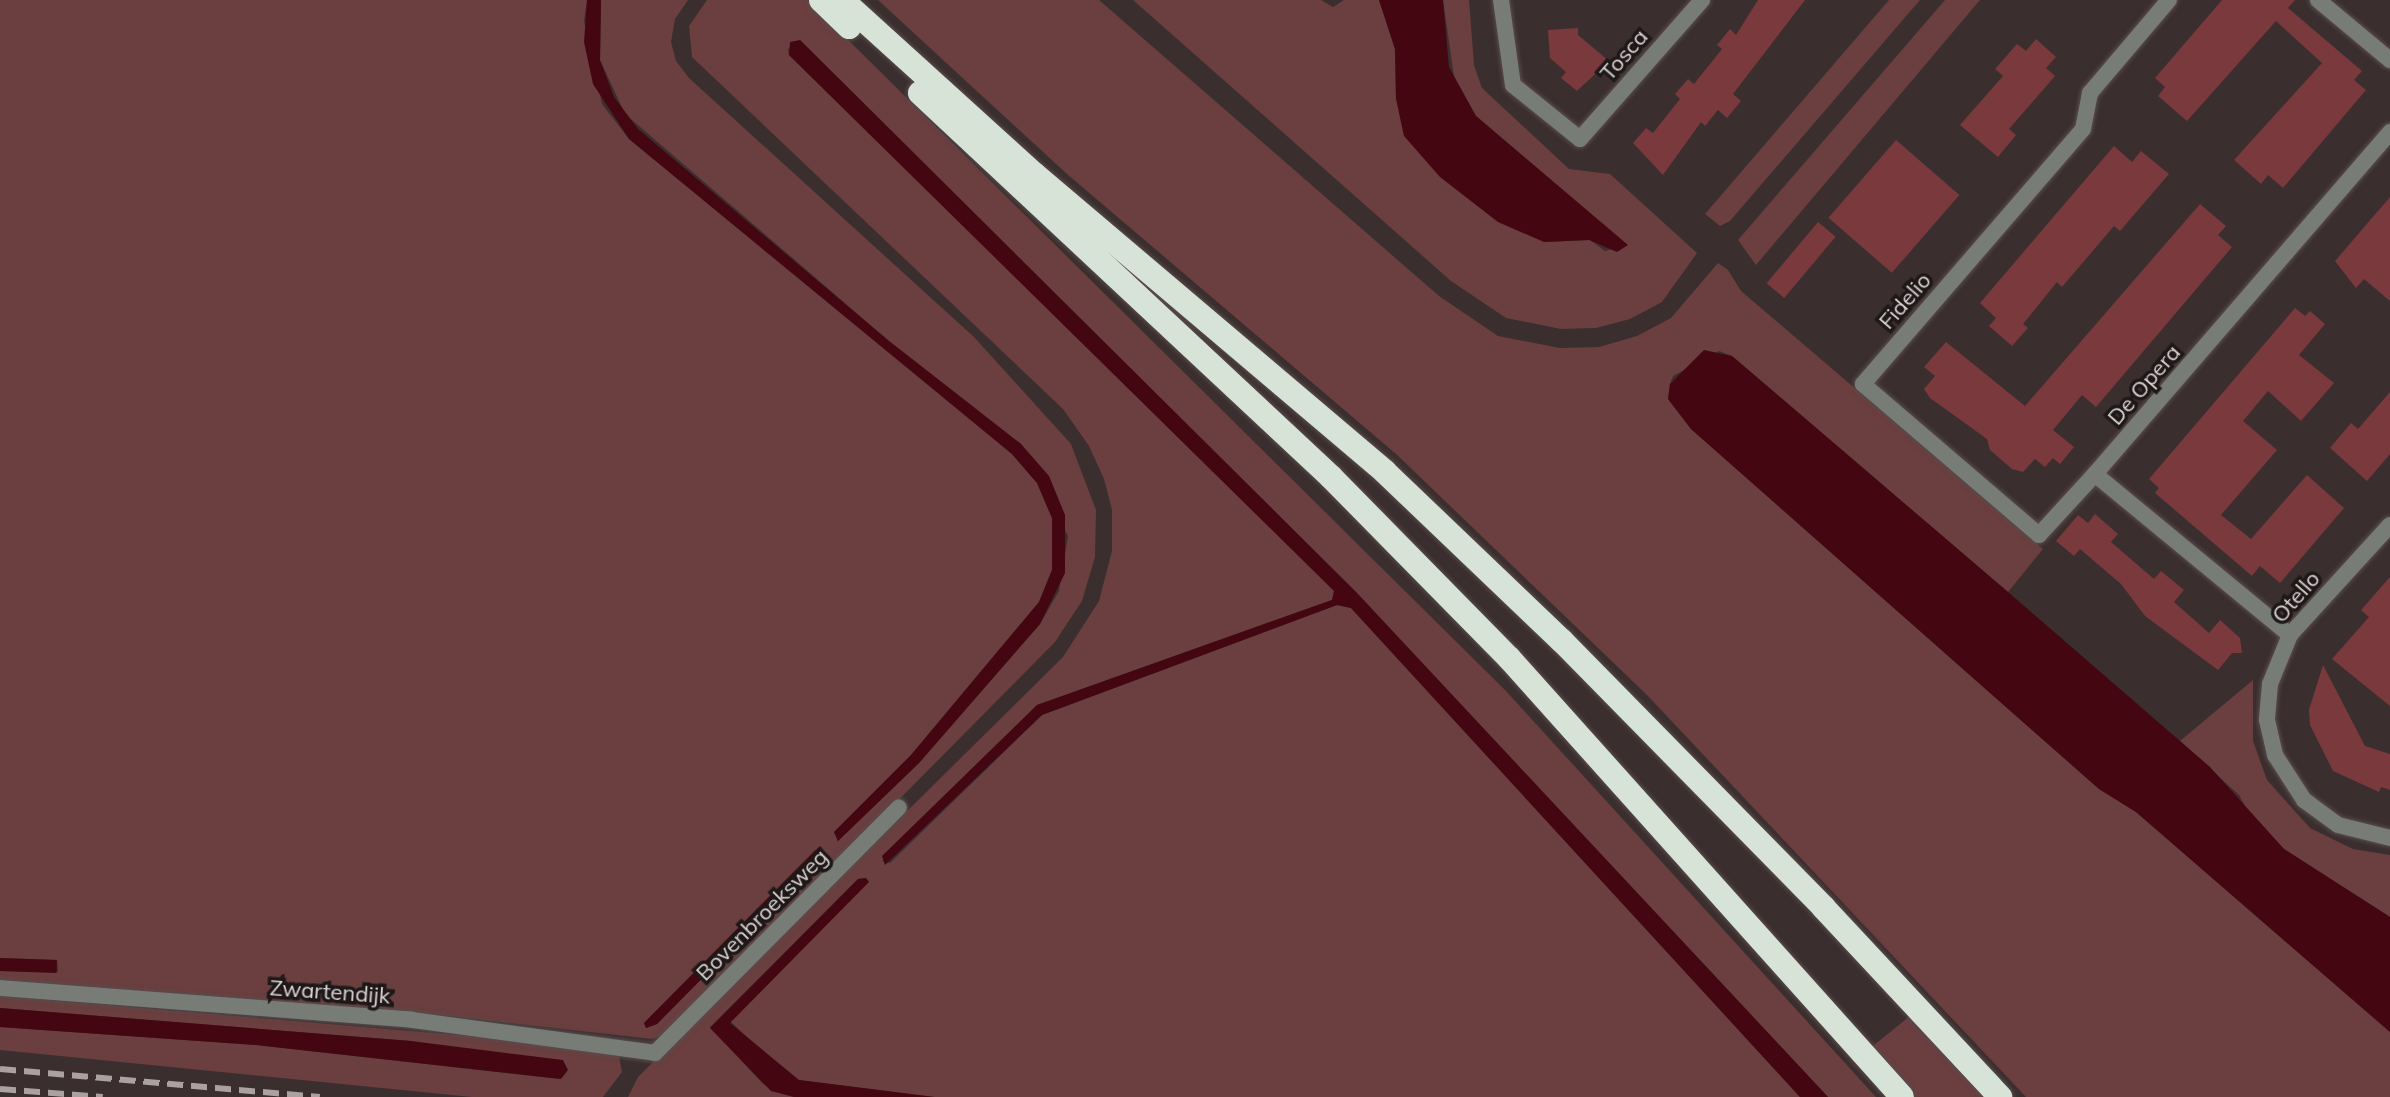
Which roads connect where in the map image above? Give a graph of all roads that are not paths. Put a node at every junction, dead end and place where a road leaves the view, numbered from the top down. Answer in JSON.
{"nodes":[{"id":1,"x":821,"y":0,"type":"edge"},
{"id":2,"x":842,"y":0,"type":"edge"},
{"id":3,"x":1501,"y":0,"type":"edge"},
{"id":4,"x":1702,"y":0,"type":"edge"},
{"id":5,"x":2169,"y":0,"type":"edge"},
{"id":6,"x":2318,"y":0,"type":"edge"},
{"id":7,"x":2390,"y":60,"type":"edge"},
{"id":8,"x":2390,"y":132,"type":"edge"},
{"id":9,"x":2095,"y":474,"type":"junction"},
{"id":10,"x":2390,"y":525,"type":"edge"},
{"id":11,"x":2290,"y":635,"type":"junction"},
{"id":12,"x":899,"y":807,"type":"dead end"},
{"id":13,"x":2390,"y":838,"type":"edge"},
{"id":14,"x":0,"y":988,"type":"edge"},
{"id":15,"x":655,"y":1053,"type":"joint"},
{"id":16,"x":1902,"y":1097,"type":"edge"},
{"id":17,"x":2000,"y":1097,"type":"edge"}],
"edges":[{"from":1,"to":16,"type":"highway"},
{"from":2,"to":17,"type":"highway"},
{"from":3,"to":4,"type":"street","name":"Tosca"},
{"from":5,"to":9,"type":"street","name":"Fidelio"},
{"from":6,"to":7,"type":"street"},
{"from":8,"to":9,"type":"street","name":"De Opera"},
{"from":9,"to":11,"type":"street"},
{"from":10,"to":11,"type":"street","name":"Otello"},
{"from":11,"to":13,"type":"street","name":"Otello"},
{"from":12,"to":15,"type":"street","name":"Bovenbroeksweg"},
{"from":14,"to":15,"type":"street","name":"Zwartendijk"}]}
